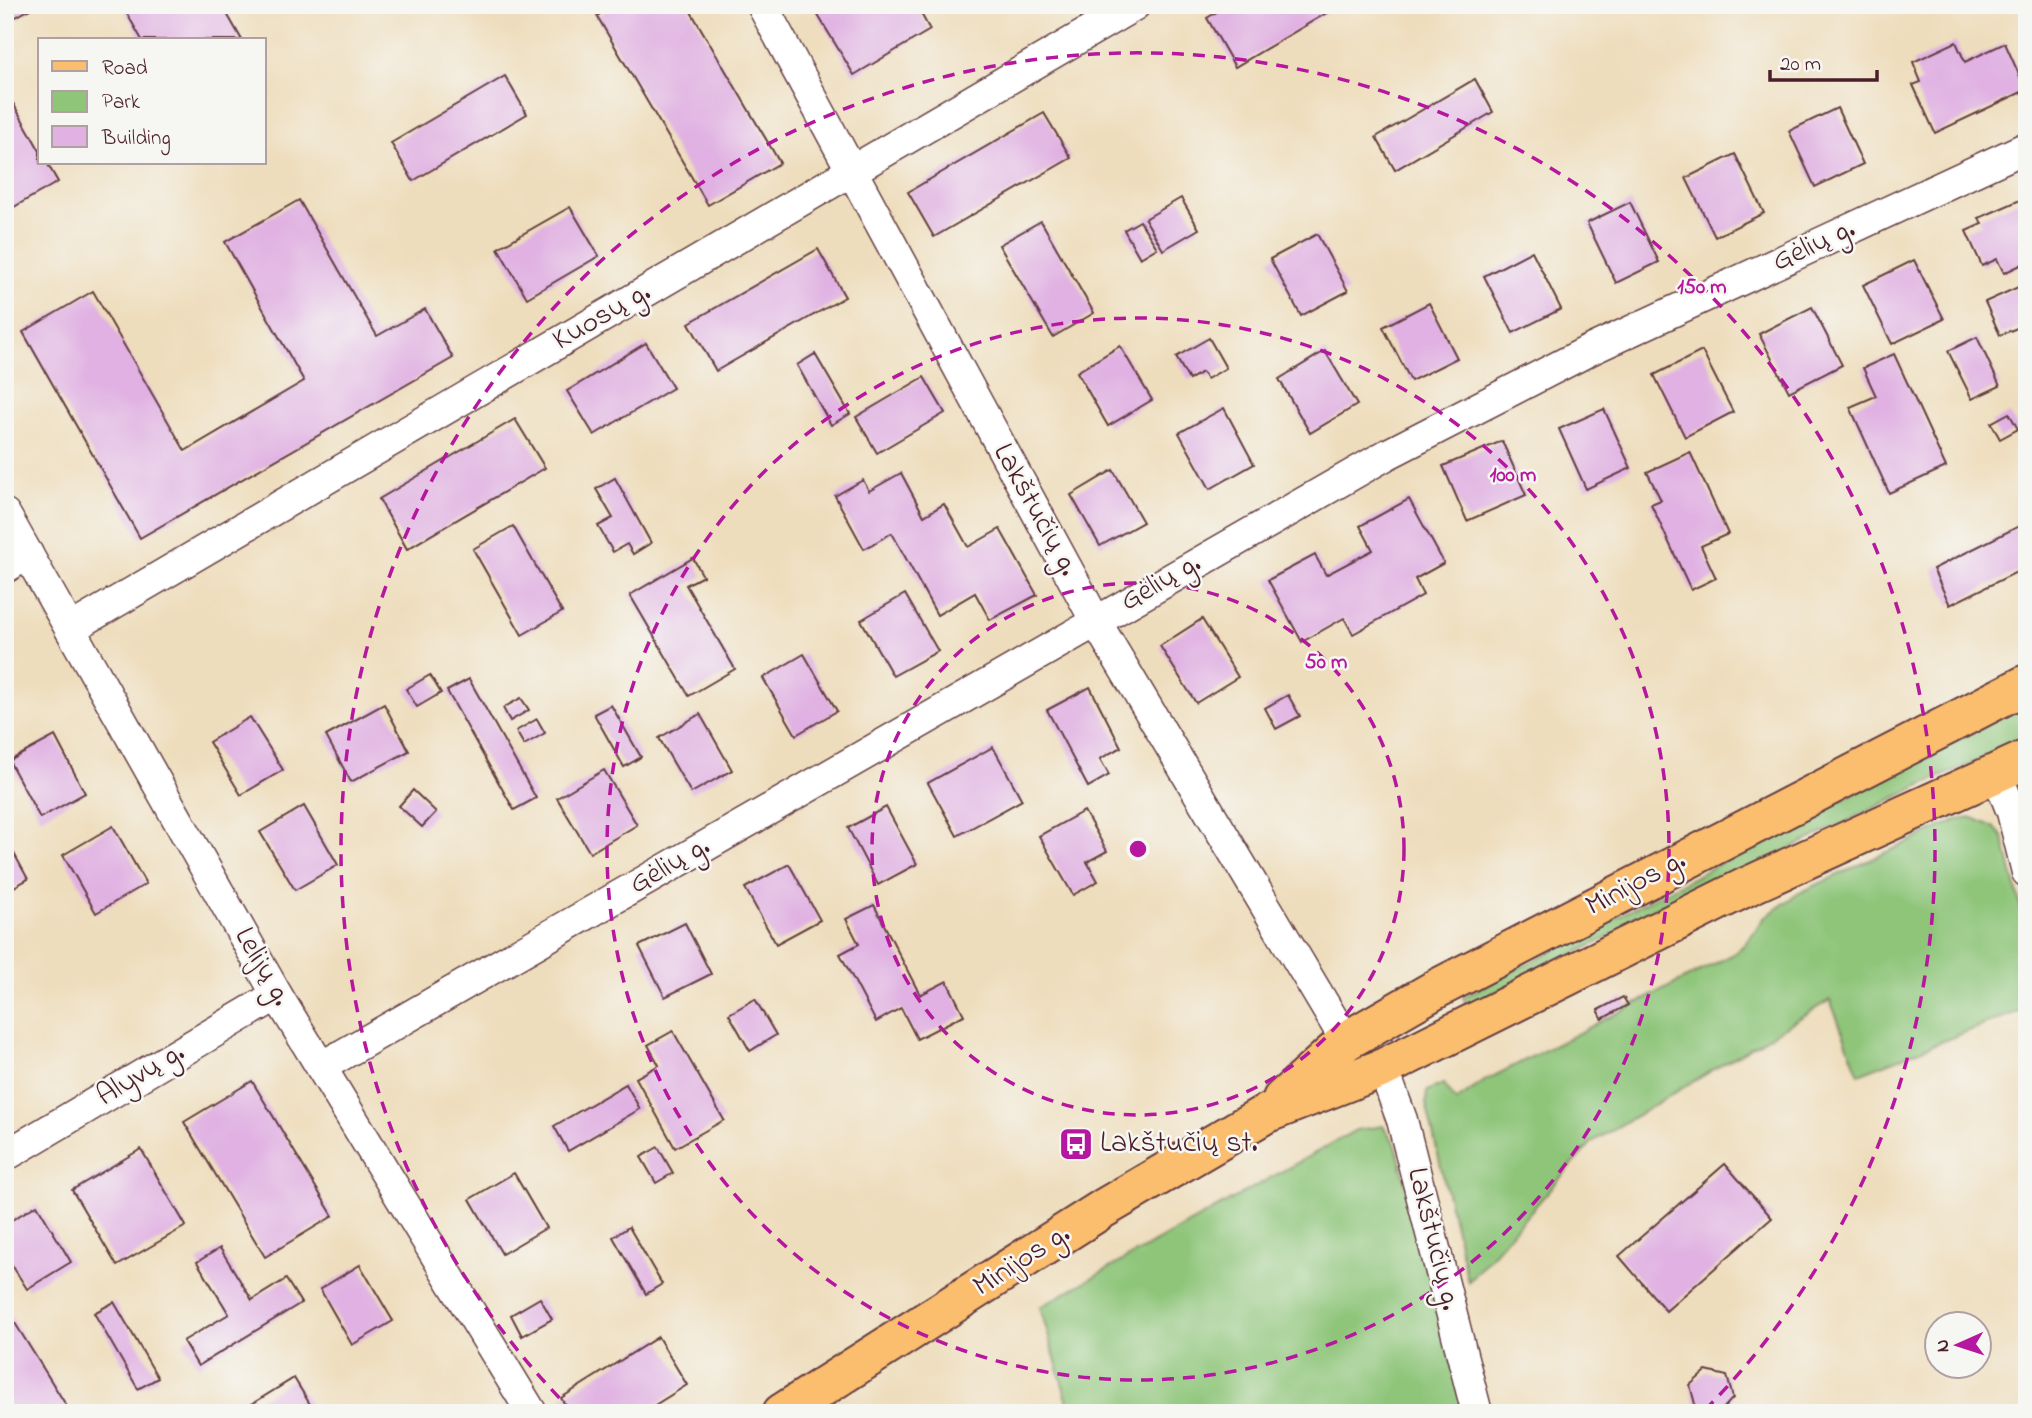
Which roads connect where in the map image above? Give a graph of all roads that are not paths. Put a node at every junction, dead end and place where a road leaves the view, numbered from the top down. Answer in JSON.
{"nodes":[{"id":1,"x":762,"y":5,"type":"edge"},
{"id":2,"x":1135,"y":5,"type":"edge"},
{"id":3,"x":2027,"y":147,"type":"edge"},
{"id":4,"x":850,"y":172,"type":"junction"},
{"id":5,"x":5,"y":514,"type":"edge"},
{"id":6,"x":17,"y":561,"type":"edge"},
{"id":7,"x":1095,"y":620,"type":"junction"},
{"id":8,"x":70,"y":629,"type":"junction"},
{"id":9,"x":2027,"y":684,"type":"edge"},
{"id":10,"x":2011,"y":765,"type":"edge"},
{"id":11,"x":2027,"y":872,"type":"edge"},
{"id":12,"x":277,"y":995,"type":"junction"},
{"id":13,"x":1346,"y":1041,"type":"junction"},
{"id":14,"x":321,"y":1067,"type":"junction"},
{"id":15,"x":1382,"y":1068,"type":"junction"},
{"id":16,"x":1265,"y":1114,"type":"junction"},
{"id":17,"x":5,"y":1156,"type":"edge"},
{"id":18,"x":532,"y":1413,"type":"edge"},
{"id":19,"x":782,"y":1413,"type":"edge"},
{"id":20,"x":1477,"y":1413,"type":"edge"}],
"edges":[{"from":1,"to":4,"type":"street","name":"Lakštučių g."},
{"from":2,"to":4,"type":"street","name":"Kuosų g."},
{"from":3,"to":7,"type":"street","name":"Gėlių g."},
{"from":4,"to":7,"type":"street","name":"Lakštučių g."},
{"from":4,"to":8,"type":"street","name":"Kuosų g."},
{"from":5,"to":6,"type":"street","name":"Lelijų g."},
{"from":6,"to":8,"type":"street","name":"Lelijų g."},
{"from":7,"to":13,"type":"street","name":"Lakštučių g."},
{"from":7,"to":14,"type":"street","name":"Gėlių g."},
{"from":8,"to":12,"type":"street","name":"Lelijų g."},
{"from":9,"to":13,"type":"main road","name":"Minijos g."},
{"from":10,"to":11,"type":"street"},
{"from":10,"to":15,"type":"main road","name":"Minijos g."},
{"from":12,"to":14,"type":"street","name":"Lelijų g."},
{"from":12,"to":17,"type":"street","name":"Alyvų g."},
{"from":13,"to":16,"type":"main road","name":"Minijos g."},
{"from":14,"to":18,"type":"street","name":"Lelijų g."},
{"from":15,"to":16,"type":"main road","name":"Minijos g."},
{"from":15,"to":20,"type":"street","name":"Lakštučių g."},
{"from":16,"to":19,"type":"main road","name":"Minijos g."}]}
